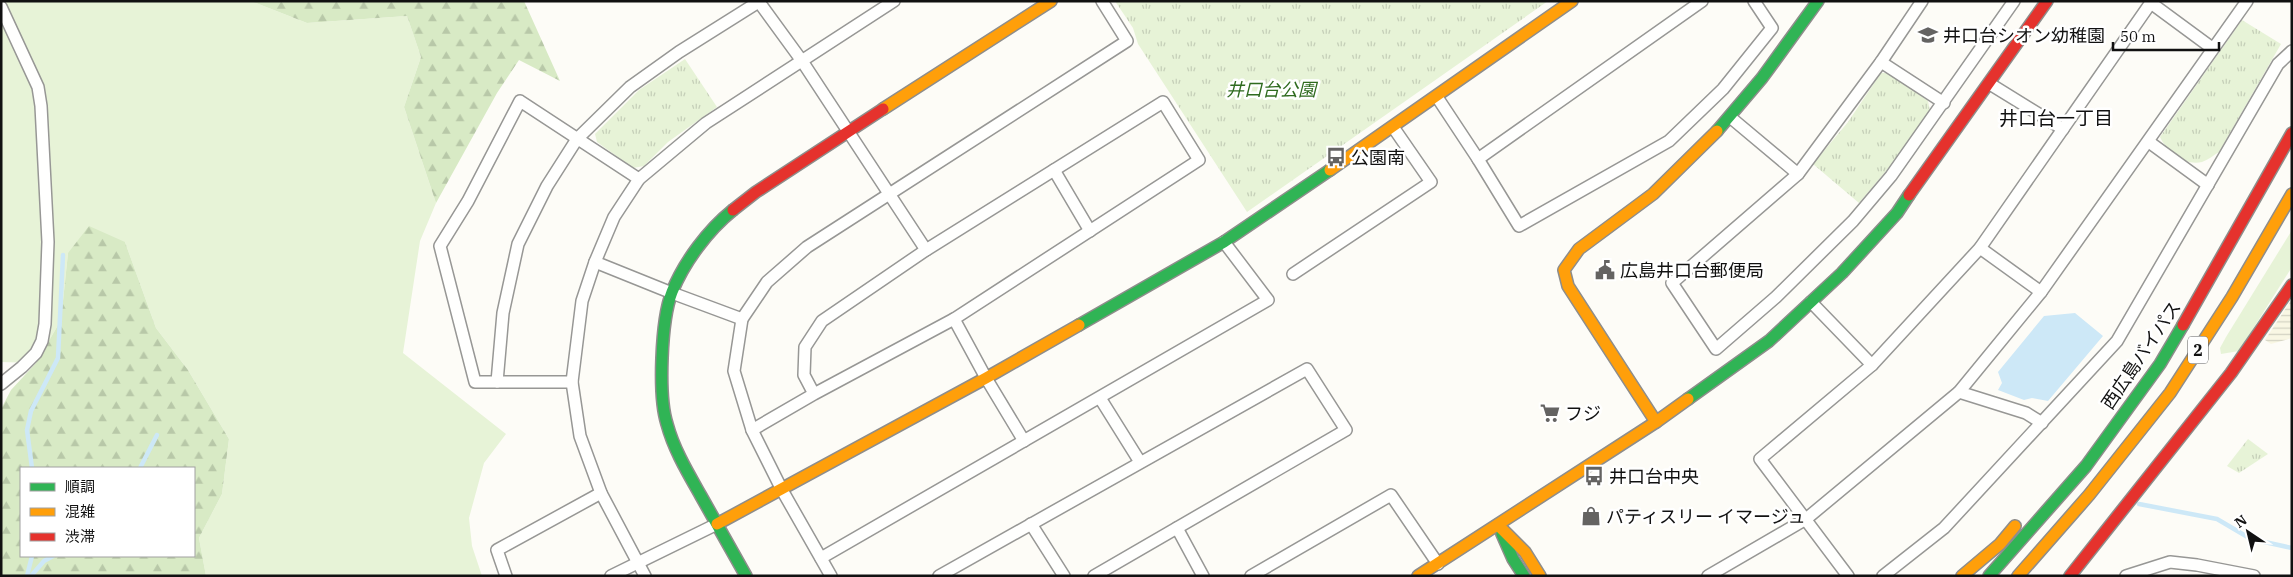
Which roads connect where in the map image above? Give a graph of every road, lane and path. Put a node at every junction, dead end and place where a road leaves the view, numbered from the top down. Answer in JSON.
{"nodes":[{"id":1,"x":894,"y":1,"type":"edge"},
{"id":2,"x":1051,"y":1,"type":"edge"},
{"id":3,"x":1102,"y":1,"type":"edge"},
{"id":4,"x":1572,"y":1,"type":"edge"},
{"id":5,"x":1702,"y":1,"type":"edge"},
{"id":6,"x":1754,"y":1,"type":"edge"},
{"id":7,"x":1818,"y":1,"type":"edge"},
{"id":8,"x":1922,"y":1,"type":"edge"},
{"id":9,"x":2014,"y":1,"type":"edge"},
{"id":10,"x":2047,"y":1,"type":"edge"},
{"id":11,"x":2247,"y":1,"type":"edge"},
{"id":12,"x":760,"y":2,"type":"edge"},
{"id":13,"x":2152,"y":2,"type":"edge"},
{"id":14,"x":1,"y":7,"type":"edge"},
{"id":15,"x":2212,"y":48,"type":"junction"},
{"id":16,"x":2292,"y":51,"type":"edge"},
{"id":17,"x":802,"y":61,"type":"junction"},
{"id":18,"x":1881,"y":62,"type":"junction"},
{"id":19,"x":1990,"y":84,"type":"junction"},
{"id":20,"x":1437,"y":97,"type":"junction"},
{"id":21,"x":1944,"y":103,"type":"junction"},
{"id":22,"x":1730,"y":117,"type":"junction"},
{"id":23,"x":1393,"y":127,"type":"junction"},
{"id":24,"x":2063,"y":129,"type":"junction"},
{"id":25,"x":849,"y":132,"type":"junction"},
{"id":26,"x":2292,"y":132,"type":"edge"},
{"id":27,"x":577,"y":139,"type":"junction"},
{"id":28,"x":2149,"y":142,"type":"junction"},
{"id":29,"x":1478,"y":159,"type":"junction"},
{"id":30,"x":1054,"y":170,"type":"junction"},
{"id":31,"x":1798,"y":174,"type":"junction"},
{"id":32,"x":639,"y":180,"type":"junction"},
{"id":33,"x":2208,"y":185,"type":"junction"},
{"id":34,"x":892,"y":194,"type":"junction"},
{"id":35,"x":2292,"y":194,"type":"edge"},
{"id":36,"x":1090,"y":231,"type":"junction"},
{"id":37,"x":1224,"y":242,"type":"junction"},
{"id":38,"x":1980,"y":248,"type":"junction"},
{"id":39,"x":926,"y":250,"type":"junction"},
{"id":40,"x":595,"y":262,"type":"junction"},
{"id":41,"x":1293,"y":274,"type":"dead end"},
{"id":42,"x":2292,"y":285,"type":"edge"},
{"id":43,"x":2041,"y":292,"type":"junction"},
{"id":44,"x":672,"y":293,"type":"junction"},
{"id":45,"x":1812,"y":302,"type":"junction"},
{"id":46,"x":742,"y":319,"type":"junction"},
{"id":47,"x":954,"y":319,"type":"junction"},
{"id":48,"x":2160,"y":364,"type":"junction"},
{"id":49,"x":1872,"y":365,"type":"junction"},
{"id":50,"x":986,"y":378,"type":"junction"},
{"id":51,"x":497,"y":382,"type":"junction"},
{"id":52,"x":572,"y":382,"type":"junction"},
{"id":53,"x":1,"y":384,"type":"edge"},
{"id":54,"x":1959,"y":392,"type":"junction"},
{"id":55,"x":814,"y":394,"type":"junction"},
{"id":56,"x":1100,"y":398,"type":"junction"},
{"id":57,"x":1656,"y":422,"type":"junction"},
{"id":58,"x":2042,"y":423,"type":"junction"},
{"id":59,"x":752,"y":430,"type":"junction"},
{"id":60,"x":1024,"y":441,"type":"junction"},
{"id":61,"x":2083,"y":450,"type":"dead end"},
{"id":62,"x":1140,"y":462,"type":"junction"},
{"id":63,"x":782,"y":490,"type":"junction"},
{"id":64,"x":601,"y":493,"type":"junction"},
{"id":65,"x":2090,"y":495,"type":"junction"},
{"id":66,"x":2025,"y":515,"type":"dead end"},
{"id":67,"x":1806,"y":519,"type":"junction"},
{"id":68,"x":717,"y":524,"type":"junction"},
{"id":69,"x":1032,"y":524,"type":"junction"},
{"id":70,"x":1498,"y":525,"type":"junction"},
{"id":71,"x":1177,"y":528,"type":"junction"},
{"id":72,"x":820,"y":558,"type":"junction"},
{"id":73,"x":638,"y":563,"type":"junction"},
{"id":74,"x":1438,"y":564,"type":"junction"},
{"id":75,"x":506,"y":576,"type":"edge"},
{"id":76,"x":611,"y":576,"type":"edge"},
{"id":77,"x":645,"y":576,"type":"edge"},
{"id":78,"x":746,"y":576,"type":"edge"},
{"id":79,"x":830,"y":576,"type":"edge"},
{"id":80,"x":940,"y":576,"type":"edge"},
{"id":81,"x":1064,"y":576,"type":"edge"},
{"id":82,"x":1094,"y":576,"type":"edge"},
{"id":83,"x":1204,"y":576,"type":"edge"},
{"id":84,"x":1251,"y":576,"type":"edge"},
{"id":85,"x":1418,"y":576,"type":"edge"},
{"id":86,"x":1524,"y":576,"type":"edge"},
{"id":87,"x":1540,"y":576,"type":"edge"},
{"id":88,"x":1708,"y":576,"type":"edge"},
{"id":89,"x":1848,"y":576,"type":"edge"},
{"id":90,"x":1883,"y":576,"type":"edge"},
{"id":91,"x":1962,"y":576,"type":"edge"},
{"id":92,"x":1989,"y":576,"type":"edge"},
{"id":93,"x":2018,"y":576,"type":"edge"},
{"id":94,"x":2032,"y":576,"type":"edge"},
{"id":95,"x":2070,"y":576,"type":"edge"},
{"id":96,"x":2126,"y":576,"type":"edge"},
{"id":97,"x":2254,"y":576,"type":"edge"}],
"edges":[{"from":1,"to":17,"type":"street"},
{"from":2,"to":25,"type":"main road"},
{"from":3,"to":34,"type":"street"},
{"from":4,"to":20,"type":"main road"},
{"from":5,"to":29,"type":"street"},
{"from":6,"to":29,"type":"street"},
{"from":7,"to":22,"type":"main road"},
{"from":8,"to":18,"type":"street"},
{"from":9,"to":21,"type":"street"},
{"from":10,"to":19,"type":"main road"},
{"from":11,"to":15,"type":"street"},
{"from":12,"to":17,"type":"street"},
{"from":12,"to":27,"type":"street"},
{"from":13,"to":15,"type":"street"},
{"from":13,"to":24,"type":"street"},
{"from":14,"to":53,"type":"street"},
{"from":15,"to":28,"type":"street"},
{"from":16,"to":33,"type":"street"},
{"from":17,"to":25,"type":"street"},
{"from":17,"to":32,"type":"street"},
{"from":18,"to":21,"type":"street"},
{"from":18,"to":31,"type":"street"},
{"from":19,"to":24,"type":"street"},
{"from":19,"to":45,"type":"main road"},
{"from":20,"to":23,"type":"main road"},
{"from":20,"to":29,"type":"street"},
{"from":21,"to":31,"type":"street"},
{"from":22,"to":31,"type":"street"},
{"from":22,"to":57,"type":"main road"},
{"from":23,"to":37,"type":"main road"},
{"from":23,"to":41,"type":"street"},
{"from":24,"to":38,"type":"street"},
{"from":25,"to":34,"type":"street"},
{"from":25,"to":44,"type":"main road"},
{"from":26,"to":48,"type":"main road","name":"西広島バイパス","number":"2"},
{"from":27,"to":32,"type":"street"},
{"from":27,"to":51,"type":"street"},
{"from":27,"to":51,"type":"street"},
{"from":28,"to":33,"type":"street"},
{"from":28,"to":43,"type":"street"},
{"from":30,"to":36,"type":"street"},
{"from":30,"to":36,"type":"street"},
{"from":30,"to":39,"type":"street"},
{"from":32,"to":40,"type":"street"},
{"from":33,"to":58,"type":"street"},
{"from":34,"to":39,"type":"street"},
{"from":34,"to":46,"type":"street"},
{"from":35,"to":65,"type":"main road","number":"2"},
{"from":36,"to":47,"type":"street"},
{"from":37,"to":50,"type":"main road"},
{"from":37,"to":56,"type":"street"},
{"from":38,"to":43,"type":"street"},
{"from":38,"to":49,"type":"street"},
{"from":39,"to":55,"type":"street"},
{"from":40,"to":44,"type":"street"},
{"from":40,"to":52,"type":"street"},
{"from":42,"to":95,"type":"main road"},
{"from":43,"to":54,"type":"street"},
{"from":44,"to":46,"type":"street"},
{"from":44,"to":68,"type":"main road"},
{"from":45,"to":49,"type":"street"},
{"from":45,"to":57,"type":"main road"},
{"from":46,"to":59,"type":"street"},
{"from":47,"to":50,"type":"street"},
{"from":47,"to":55,"type":"street"},
{"from":48,"to":61,"type":"main road"},
{"from":48,"to":92,"type":"main road","name":"西広島バイパス","number":"2"},
{"from":49,"to":67,"type":"street"},
{"from":50,"to":60,"type":"street"},
{"from":50,"to":63,"type":"main road"},
{"from":51,"to":52,"type":"street"},
{"from":52,"to":64,"type":"street"},
{"from":54,"to":58,"type":"street"},
{"from":54,"to":67,"type":"street"},
{"from":55,"to":59,"type":"street"},
{"from":56,"to":60,"type":"street"},
{"from":56,"to":62,"type":"street"},
{"from":57,"to":70,"type":"main road"},
{"from":58,"to":90,"type":"street"},
{"from":59,"to":63,"type":"street"},
{"from":60,"to":72,"type":"street"},
{"from":62,"to":69,"type":"street"},
{"from":62,"to":71,"type":"street"},
{"from":63,"to":68,"type":"main road"},
{"from":63,"to":72,"type":"street"},
{"from":64,"to":73,"type":"street"},
{"from":64,"to":75,"type":"street"},
{"from":65,"to":93,"type":"main road","number":"2"},
{"from":65,"to":94,"type":"main road"},
{"from":66,"to":91,"type":"main road"},
{"from":67,"to":88,"type":"street"},
{"from":67,"to":89,"type":"street"},
{"from":68,"to":73,"type":"street"},
{"from":68,"to":78,"type":"main road"},
{"from":69,"to":80,"type":"street"},
{"from":69,"to":81,"type":"street"},
{"from":70,"to":74,"type":"main road"},
{"from":70,"to":86,"type":"main road"},
{"from":70,"to":87,"type":"main road"},
{"from":71,"to":82,"type":"street"},
{"from":71,"to":83,"type":"street"},
{"from":72,"to":79,"type":"street"},
{"from":73,"to":76,"type":"street"},
{"from":73,"to":77,"type":"street"},
{"from":74,"to":84,"type":"street"},
{"from":74,"to":85,"type":"main road"},
{"from":96,"to":97,"type":"street"}]}
